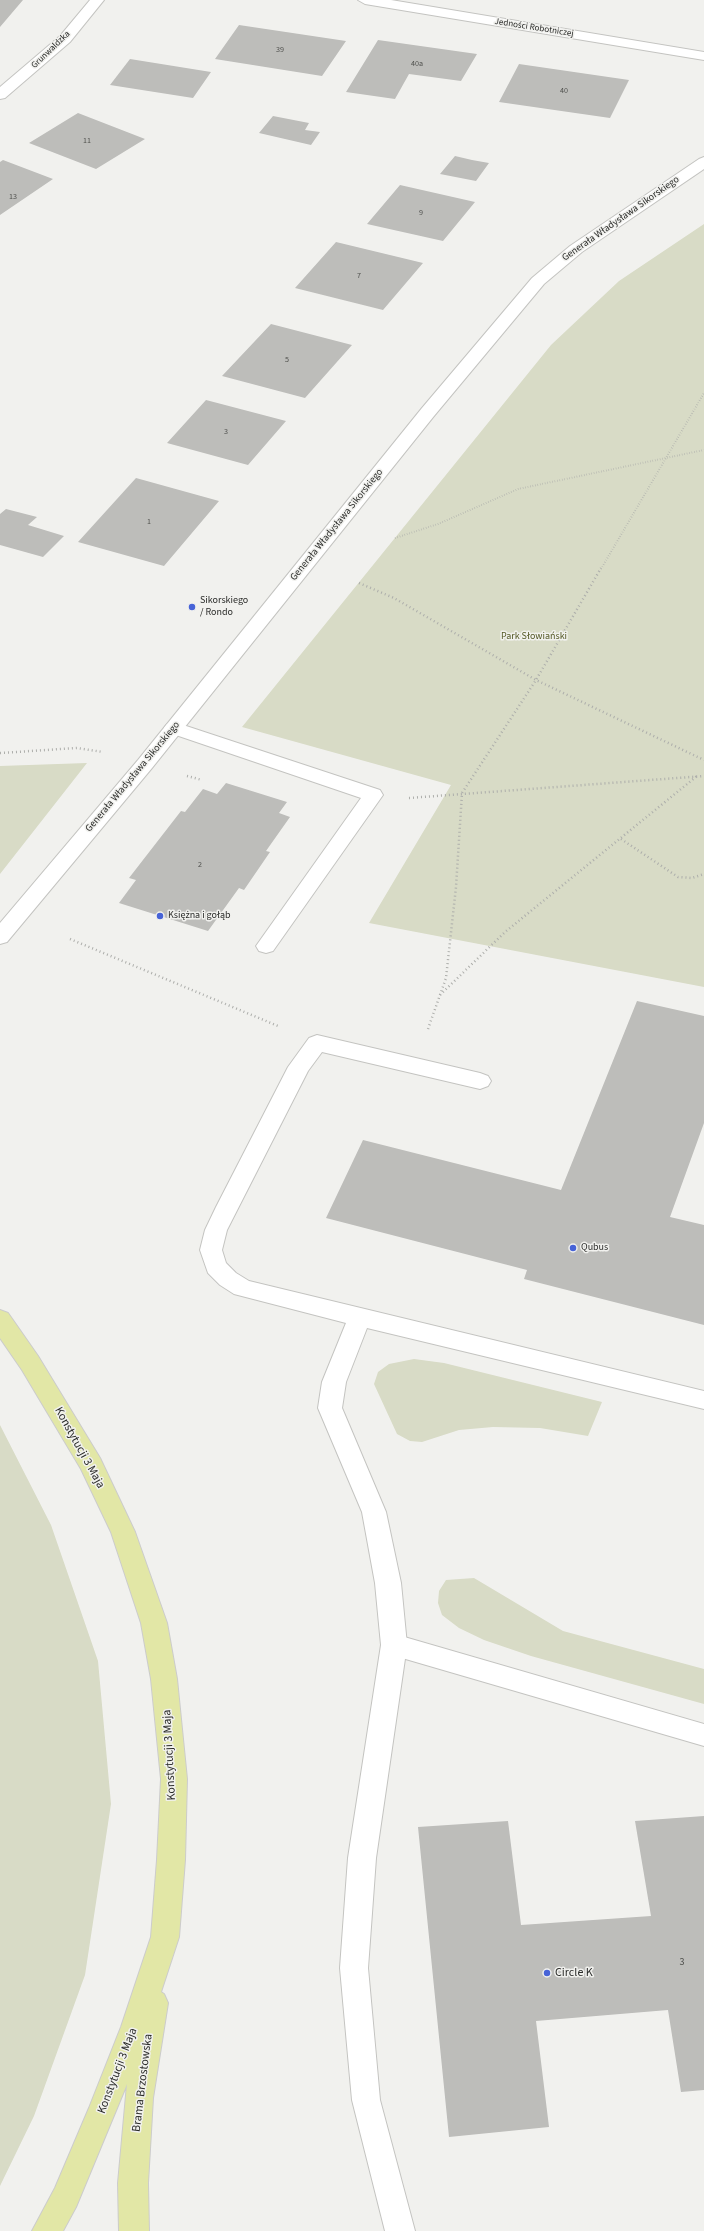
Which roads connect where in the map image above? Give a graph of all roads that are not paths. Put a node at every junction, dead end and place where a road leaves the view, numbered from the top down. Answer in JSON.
{"nodes":[{"id":1,"x":97,"y":0,"type":"edge"},
{"id":2,"x":365,"y":0,"type":"edge"},
{"id":3,"x":704,"y":56,"type":"edge"},
{"id":4,"x":0,"y":95,"type":"edge"},
{"id":5,"x":704,"y":162,"type":"edge"},
{"id":6,"x":174,"y":728,"type":"junction"},
{"id":7,"x":2,"y":932,"type":"edge"},
{"id":8,"x":266,"y":946,"type":"dead end"},
{"id":9,"x":480,"y":1081,"type":"dead end"},
{"id":10,"x":360,"y":1317,"type":"junction"},
{"id":11,"x":0,"y":1320,"type":"edge"},
{"id":12,"x":704,"y":1400,"type":"edge"},
{"id":13,"x":394,"y":1645,"type":"junction"},
{"id":14,"x":704,"y":1735,"type":"edge"},
{"id":15,"x":165,"y":1937,"type":"junction"},
{"id":16,"x":47,"y":2231,"type":"edge"},
{"id":17,"x":134,"y":2231,"type":"edge"},
{"id":18,"x":400,"y":2231,"type":"edge"}],
"edges":[{"from":1,"to":4,"type":"street","name":"Grunwaldzka"},
{"from":2,"to":3,"type":"street","name":"Jedności Robotniczej"},
{"from":5,"to":6,"type":"street","name":"Generała Władysława Sikorskiego"},
{"from":6,"to":7,"type":"street","name":"Generała Władysława Sikorskiego"},
{"from":6,"to":8,"type":"street"},
{"from":9,"to":10,"type":"street"},
{"from":10,"to":12,"type":"street"},
{"from":10,"to":13,"type":"street"},
{"from":11,"to":15,"type":"main road","name":"Konstytucji 3 Maja"},
{"from":13,"to":14,"type":"street"},
{"from":13,"to":18,"type":"street"},
{"from":15,"to":16,"type":"main road","name":"Konstytucji 3 Maja"},
{"from":15,"to":17,"type":"main road","name":"Brama Brzostowska"}]}
